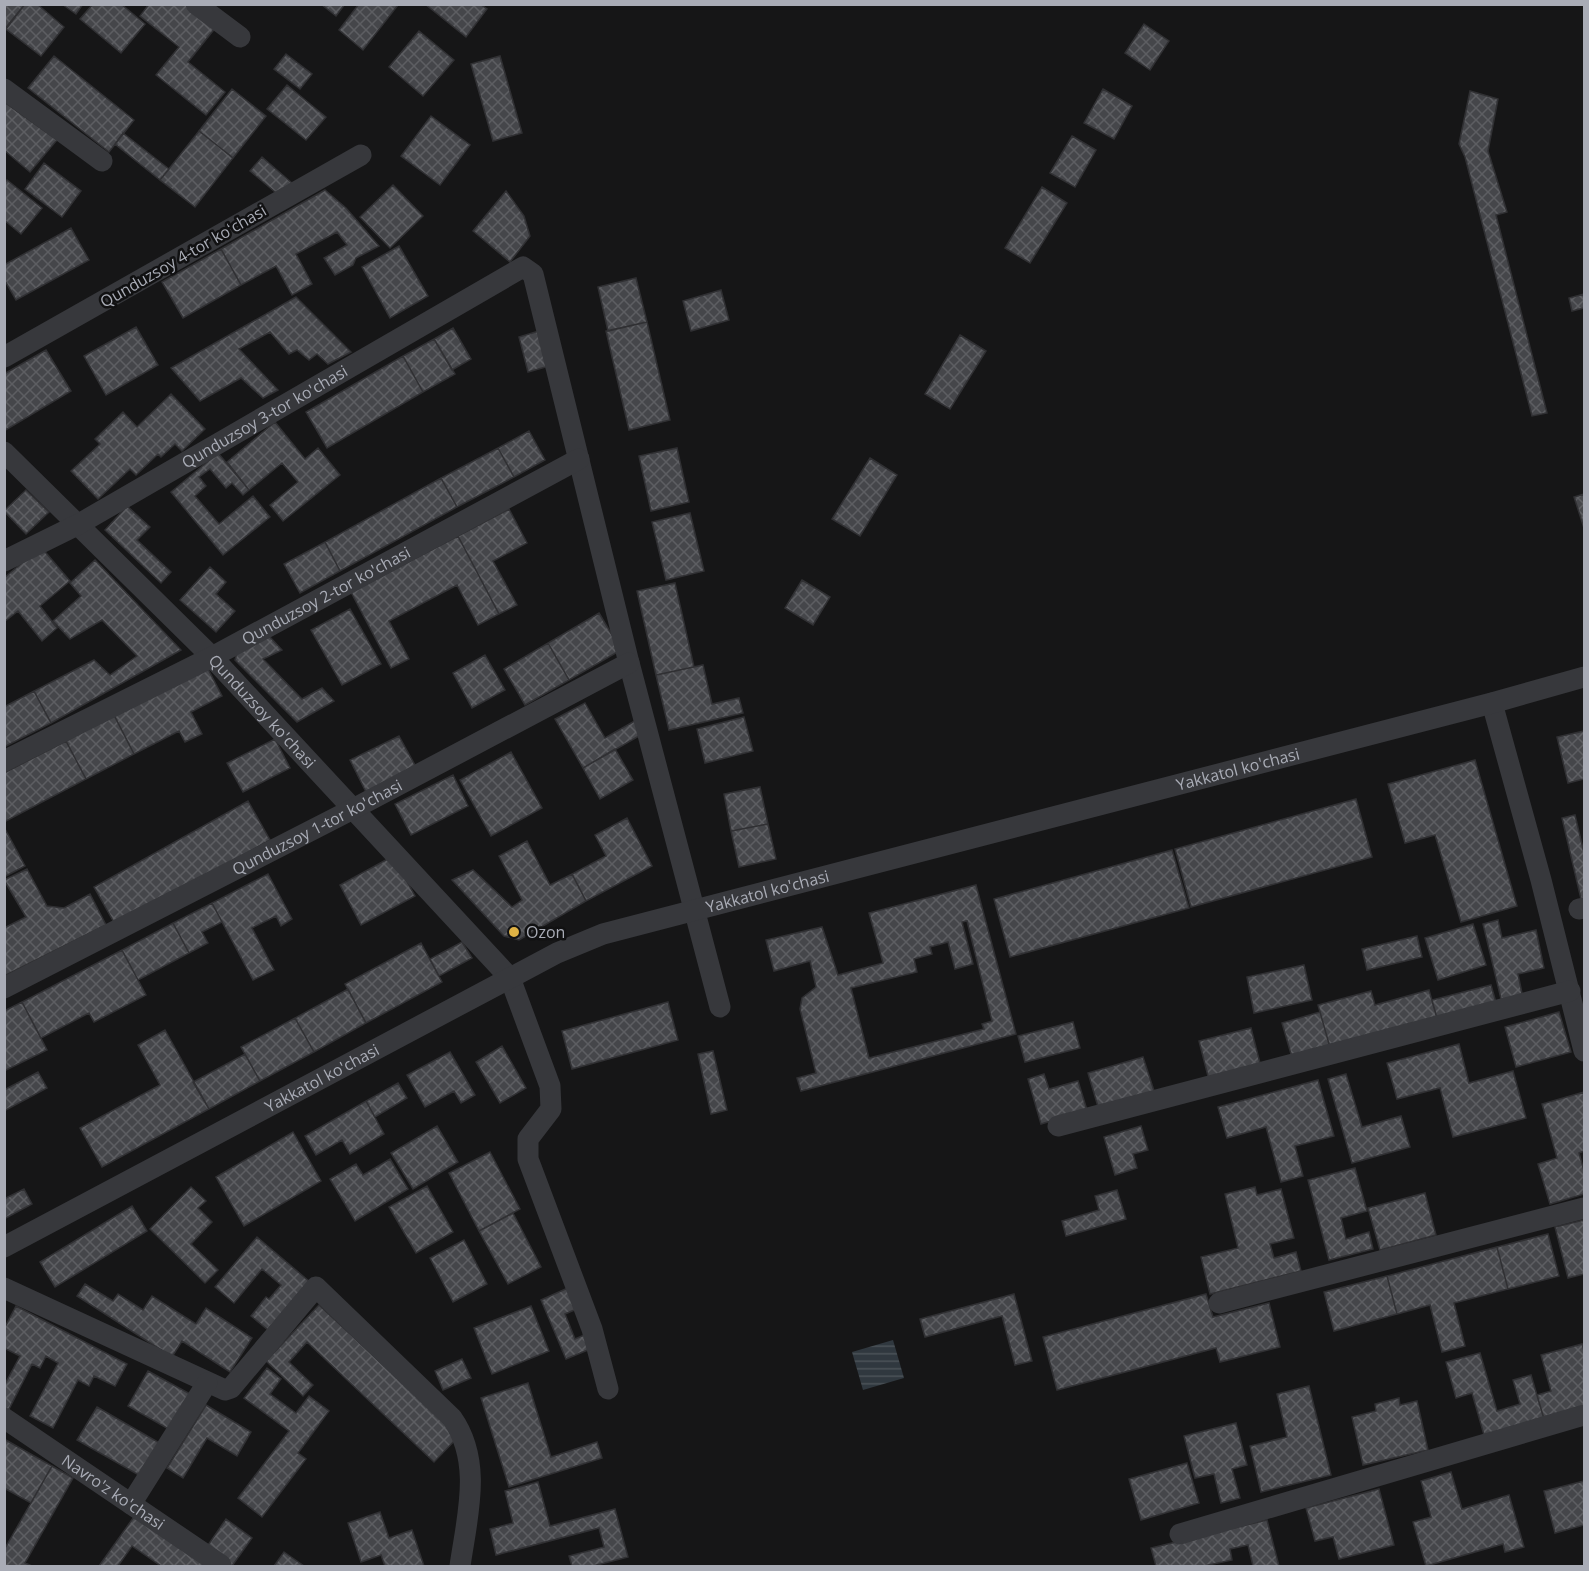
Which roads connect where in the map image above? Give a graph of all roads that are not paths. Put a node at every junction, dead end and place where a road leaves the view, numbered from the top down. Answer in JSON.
{"nodes":[{"id":1,"x":196,"y":4,"type":"edge"},
{"id":2,"x":240,"y":37,"type":"dead end"},
{"id":3,"x":4,"y":88,"type":"edge"},
{"id":4,"x":362,"y":155,"type":"dead end"},
{"id":5,"x":102,"y":162,"type":"dead end"},
{"id":6,"x":4,"y":357,"type":"edge"},
{"id":7,"x":4,"y":452,"type":"edge"},
{"id":8,"x":579,"y":459,"type":"junction"},
{"id":9,"x":79,"y":524,"type":"junction"},
{"id":10,"x":4,"y":561,"type":"edge"},
{"id":11,"x":212,"y":657,"type":"junction"},
{"id":12,"x":629,"y":663,"type":"junction"},
{"id":13,"x":1584,"y":677,"type":"edge"},
{"id":14,"x":1492,"y":703,"type":"junction"},
{"id":15,"x":4,"y":761,"type":"edge"},
{"id":16,"x":353,"y":809,"type":"junction"},
{"id":17,"x":695,"y":910,"type":"junction"},
{"id":18,"x":510,"y":978,"type":"junction"},
{"id":19,"x":4,"y":988,"type":"edge"},
{"id":20,"x":1570,"y":991,"type":"junction"},
{"id":21,"x":720,"y":1007,"type":"dead end"},
{"id":22,"x":1584,"y":1051,"type":"edge"},
{"id":23,"x":1058,"y":1126,"type":"dead end"},
{"id":24,"x":1584,"y":1208,"type":"edge"},
{"id":25,"x":4,"y":1247,"type":"edge"},
{"id":26,"x":4,"y":1288,"type":"edge"},
{"id":27,"x":1219,"y":1303,"type":"dead end"},
{"id":28,"x":207,"y":1383,"type":"junction"},
{"id":29,"x":608,"y":1389,"type":"dead end"},
{"id":30,"x":1584,"y":1415,"type":"edge"},
{"id":31,"x":4,"y":1418,"type":"edge"},
{"id":32,"x":131,"y":1504,"type":"junction"},
{"id":33,"x":1180,"y":1534,"type":"dead end"},
{"id":34,"x":221,"y":1565,"type":"dead end"},
{"id":35,"x":460,"y":1566,"type":"edge"}],
"edges":[{"from":1,"to":2,"type":"street"},
{"from":3,"to":5,"type":"street"},
{"from":4,"to":6,"type":"street","name":"Qunduzsoy 4-tor koʻchasi"},
{"from":7,"to":9,"type":"street","name":"Qunduzsoy ko'chasi"},
{"from":8,"to":9,"type":"street","name":"Qunduzsoy 3-tor ko'chasi"},
{"from":8,"to":11,"type":"street","name":"Qunduzsoy 2-tor ko'chasi"},
{"from":8,"to":12,"type":"street"},
{"from":9,"to":10,"type":"street","name":"Qunduzsoy 3-tor ko'chasi"},
{"from":9,"to":11,"type":"street","name":"Qunduzsoy ko'chasi"},
{"from":11,"to":15,"type":"street","name":"Qunduzsoy 2-tor ko'chasi"},
{"from":11,"to":16,"type":"street","name":"Qunduzsoy ko'chasi"},
{"from":12,"to":16,"type":"street","name":"Qunduzsoy 1-tor ko'chasi"},
{"from":12,"to":17,"type":"street"},
{"from":13,"to":14,"type":"street","name":"Yakkatol ko'chasi"},
{"from":14,"to":17,"type":"street","name":"Yakkatol ko'chasi"},
{"from":14,"to":20,"type":"street"},
{"from":16,"to":18,"type":"street","name":"Qunduzsoy ko'chasi"},
{"from":16,"to":19,"type":"street","name":"Qunduzsoy 1-tor ko'chasi"},
{"from":17,"to":18,"type":"street","name":"Yakkatol ko'chasi"},
{"from":17,"to":21,"type":"street"},
{"from":18,"to":25,"type":"street","name":"Yakkatol ko'chasi"},
{"from":18,"to":29,"type":"street"},
{"from":20,"to":22,"type":"street"},
{"from":20,"to":23,"type":"street"},
{"from":24,"to":27,"type":"street"},
{"from":26,"to":28,"type":"street"},
{"from":28,"to":32,"type":"street"},
{"from":28,"to":35,"type":"street"},
{"from":30,"to":33,"type":"street"},
{"from":31,"to":32,"type":"street","name":"Navro'z ko'chasi"},
{"from":32,"to":34,"type":"street","name":"Navro'z ko'chasi"}]}
